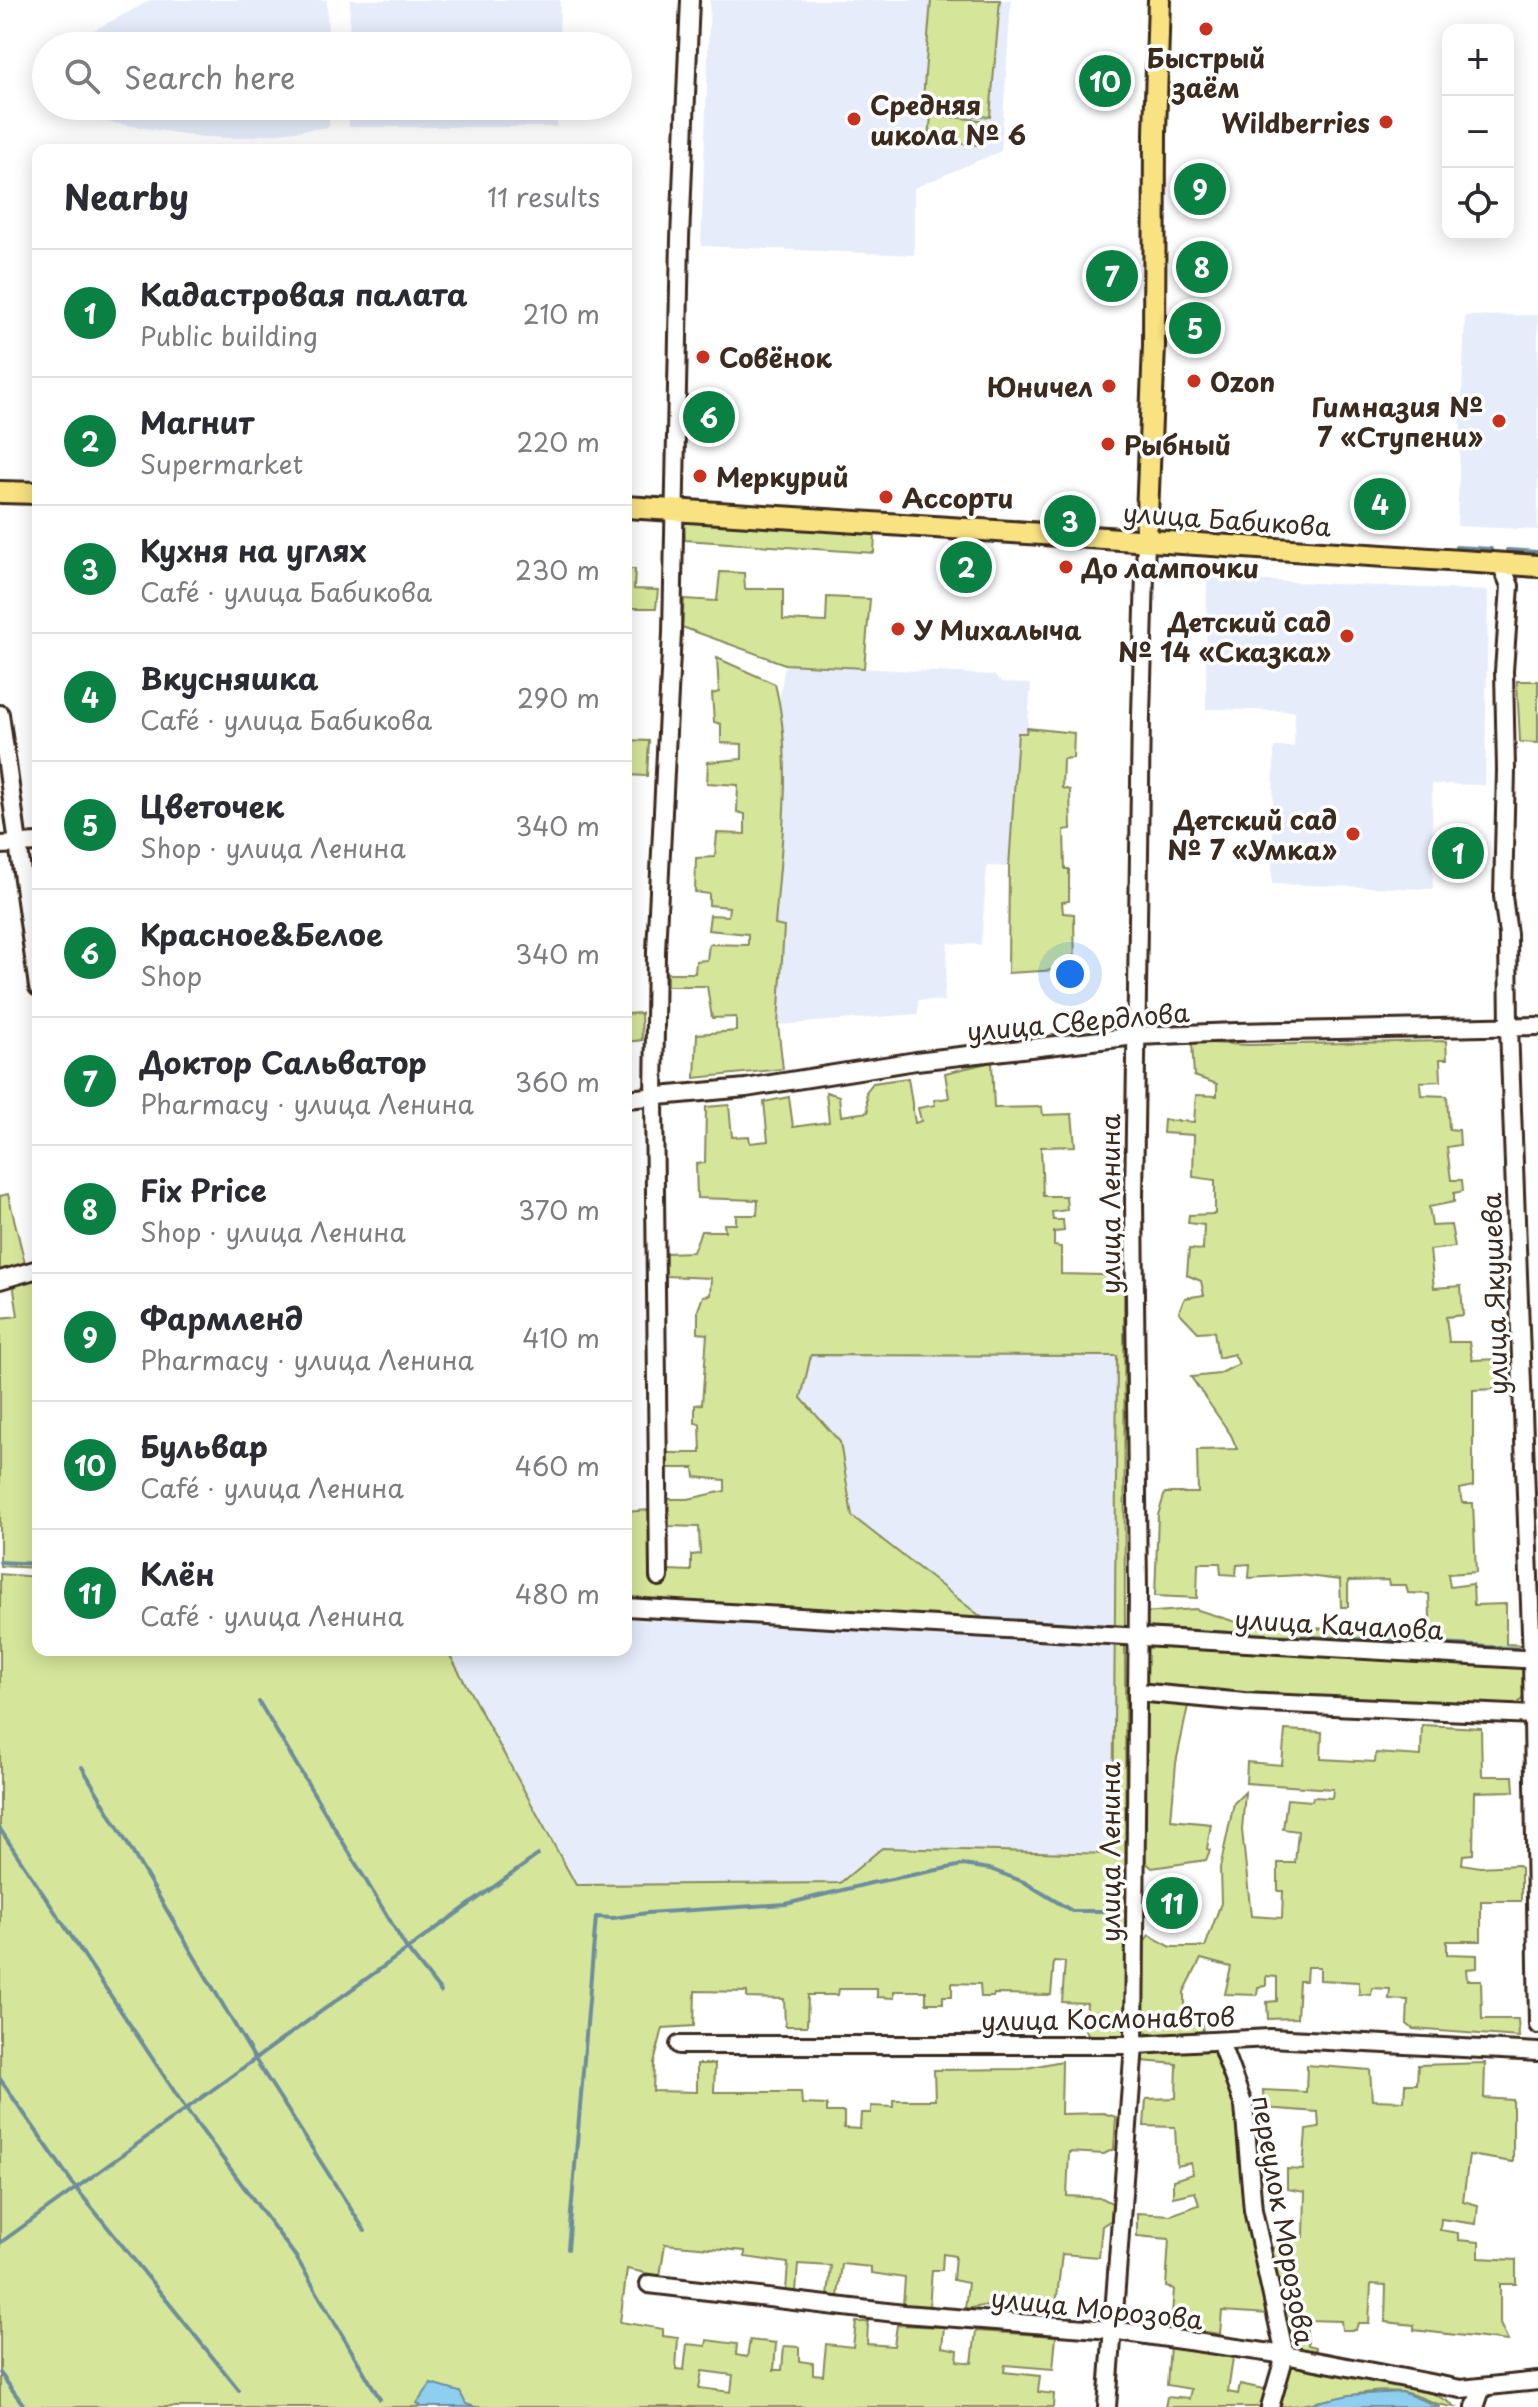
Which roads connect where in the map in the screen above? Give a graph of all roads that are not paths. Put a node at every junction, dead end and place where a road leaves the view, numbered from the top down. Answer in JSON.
{"nodes":[{"id":1,"x":690,"y":0,"type":"edge"},
{"id":2,"x":1159,"y":0,"type":"edge"},
{"id":3,"x":0,"y":492,"type":"edge"},
{"id":4,"x":32,"y":493,"type":"edge"},
{"id":5,"x":632,"y":507,"type":"edge"},
{"id":6,"x":673,"y":509,"type":"junction"},
{"id":7,"x":1146,"y":539,"type":"junction"},
{"id":8,"x":1501,"y":564,"type":"junction"},
{"id":9,"x":1538,"y":566,"type":"edge"},
{"id":10,"x":0,"y":714,"type":"edge"},
{"id":11,"x":32,"y":843,"type":"edge"},
{"id":12,"x":8,"y":844,"type":"edge"},
{"id":13,"x":32,"y":958,"type":"edge"},
{"id":14,"x":1538,"y":1026,"type":"edge"},
{"id":15,"x":1509,"y":1027,"type":"junction"},
{"id":16,"x":1136,"y":1036,"type":"junction"},
{"id":17,"x":654,"y":1098,"type":"junction"},
{"id":18,"x":632,"y":1099,"type":"edge"},
{"id":19,"x":32,"y":1271,"type":"edge"},
{"id":20,"x":0,"y":1280,"type":"edge"},
{"id":21,"x":659,"y":1577,"type":"dead end"},
{"id":22,"x":632,"y":1607,"type":"edge"},
{"id":23,"x":1138,"y":1637,"type":"junction"},
{"id":24,"x":1535,"y":1660,"type":"edge"},
{"id":25,"x":1137,"y":1692,"type":"junction"},
{"id":26,"x":1533,"y":1715,"type":"junction"},
{"id":27,"x":1538,"y":2025,"type":"edge"},
{"id":28,"x":1220,"y":2042,"type":"junction"},
{"id":29,"x":679,"y":2045,"type":"dead end"},
{"id":30,"x":1134,"y":2045,"type":"junction"},
{"id":31,"x":1538,"y":2052,"type":"edge"},
{"id":32,"x":649,"y":2284,"type":"dead end"},
{"id":33,"x":1112,"y":2330,"type":"junction"},
{"id":34,"x":1285,"y":2355,"type":"junction"},
{"id":35,"x":1538,"y":2381,"type":"edge"},
{"id":36,"x":1482,"y":2387,"type":"junction"},
{"id":37,"x":1107,"y":2407,"type":"edge"},
{"id":38,"x":1270,"y":2407,"type":"edge"},
{"id":39,"x":1475,"y":2407,"type":"edge"}],
"edges":[{"from":1,"to":6,"type":"street"},
{"from":2,"to":7,"type":"main road","name":"улица Ленина"},
{"from":3,"to":4,"type":"main road"},
{"from":5,"to":6,"type":"main road","name":"улица Бабикова"},
{"from":6,"to":7,"type":"main road","name":"улица Бабикова"},
{"from":6,"to":17,"type":"street"},
{"from":7,"to":8,"type":"main road","name":"улица Бабикова"},
{"from":7,"to":16,"type":"street","name":"улица Ленина"},
{"from":8,"to":9,"type":"main road","name":"улица Бабикова"},
{"from":8,"to":15,"type":"street","name":"улица Якушева"},
{"from":10,"to":12,"type":"street"},
{"from":11,"to":12,"type":"street"},
{"from":12,"to":13,"type":"street"},
{"from":14,"to":15,"type":"street","name":"улица Свердлова"},
{"from":15,"to":16,"type":"street","name":"улица Свердлова"},
{"from":15,"to":24,"type":"street","name":"улица Якушева"},
{"from":16,"to":17,"type":"street","name":"улица Свердлова"},
{"from":16,"to":23,"type":"street","name":"улица Ленина"},
{"from":17,"to":18,"type":"street","name":"улица Свердлова"},
{"from":17,"to":21,"type":"street"},
{"from":19,"to":20,"type":"street"},
{"from":22,"to":23,"type":"street","name":"улица Качалова"},
{"from":23,"to":24,"type":"street","name":"улица Качалова"},
{"from":23,"to":25,"type":"street","name":"улица Ленина"},
{"from":24,"to":26,"type":"street","name":"улица Якушева"},
{"from":25,"to":26,"type":"street"},
{"from":25,"to":30,"type":"street","name":"улица Ленина"},
{"from":26,"to":27,"type":"street","name":"улица Якушева"},
{"from":28,"to":30,"type":"street","name":"улица Космонавтов"},
{"from":28,"to":31,"type":"street","name":"улица Космонавтов"},
{"from":28,"to":34,"type":"street","name":"переулок Морозова"},
{"from":29,"to":30,"type":"street","name":"улица Космонавтов"},
{"from":30,"to":33,"type":"street","name":"улица Ленина"},
{"from":32,"to":33,"type":"street","name":"улица Морозова"},
{"from":33,"to":34,"type":"street","name":"улица Морозова"},
{"from":33,"to":37,"type":"street","name":"улица Ленина"},
{"from":34,"to":36,"type":"street","name":"улица Морозова"},
{"from":34,"to":38,"type":"street","name":"переулок Морозова"},
{"from":35,"to":36,"type":"street","name":"улица Морозова"},
{"from":36,"to":39,"type":"street"}]}
